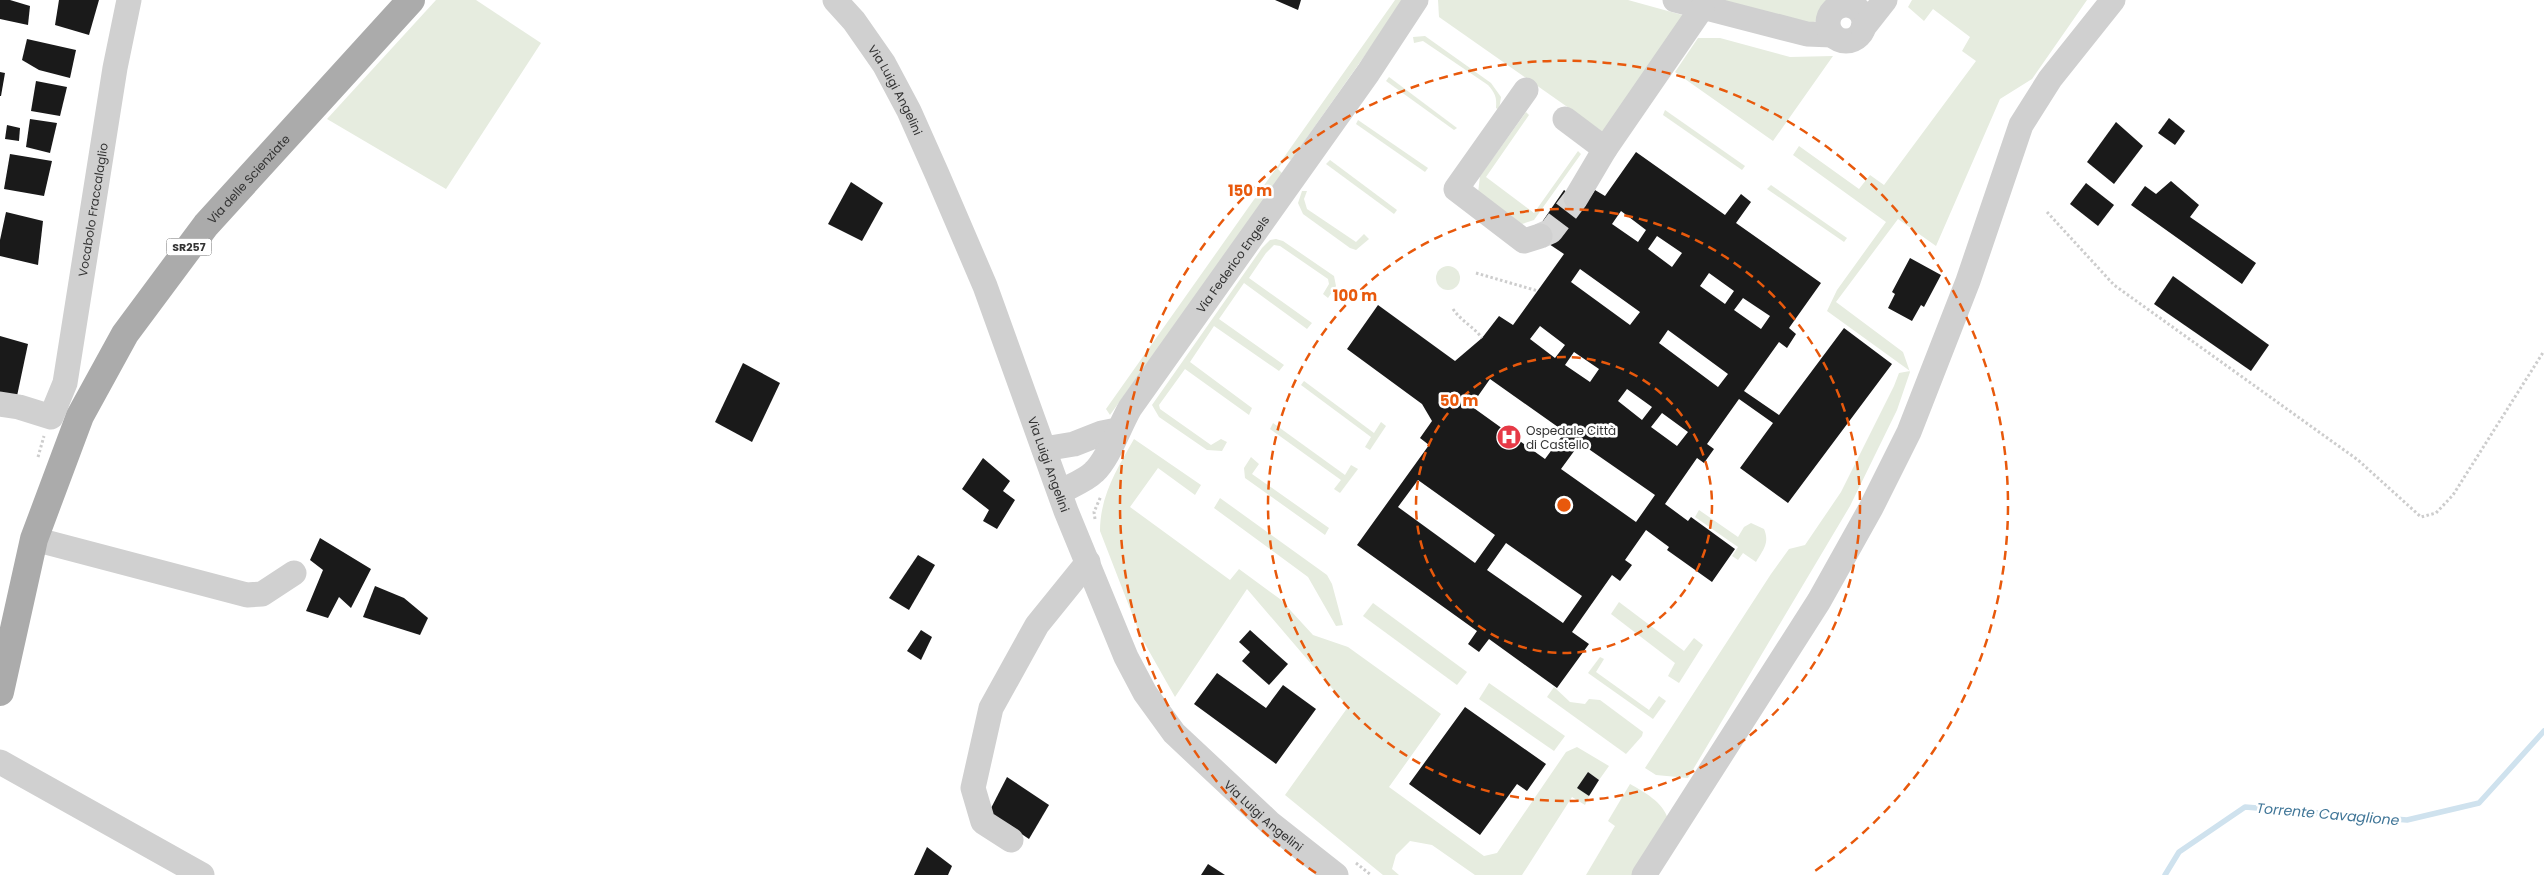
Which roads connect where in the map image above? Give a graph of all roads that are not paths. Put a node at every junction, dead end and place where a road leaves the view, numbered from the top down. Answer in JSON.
{"nodes":[{"id":1,"x":129,"y":0,"type":"edge"},
{"id":2,"x":411,"y":0,"type":"edge"},
{"id":3,"x":835,"y":0,"type":"edge"},
{"id":4,"x":1416,"y":0,"type":"edge"},
{"id":5,"x":1675,"y":0,"type":"edge"},
{"id":6,"x":1885,"y":0,"type":"edge"},
{"id":7,"x":2113,"y":0,"type":"edge"},
{"id":8,"x":1702,"y":8,"type":"junction"},
{"id":9,"x":1864,"y":13,"type":"edge"},
{"id":10,"x":1526,"y":90,"type":"dead end"},
{"id":11,"x":1565,"y":119,"type":"dead end"},
{"id":12,"x":1605,"y":149,"type":"junction"},
{"id":13,"x":1576,"y":198,"type":"tunnel mouth"},
{"id":14,"x":1540,"y":236,"type":"tunnel mouth"},
{"id":15,"x":0,"y":404,"type":"edge"},
{"id":16,"x":1117,"y":430,"type":"junction"},
{"id":17,"x":1044,"y":449,"type":"junction"},
{"id":18,"x":1060,"y":492,"type":"junction"},
{"id":19,"x":34,"y":539,"type":"junction"},
{"id":20,"x":1088,"y":562,"type":"junction"},
{"id":21,"x":294,"y":573,"type":"dead end"},
{"id":22,"x":0,"y":692,"type":"edge"},
{"id":23,"x":0,"y":762,"type":"edge"},
{"id":24,"x":1011,"y":840,"type":"dead end"},
{"id":25,"x":1343,"y":867,"type":"edge"},
{"id":26,"x":202,"y":875,"type":"edge"},
{"id":27,"x":1644,"y":875,"type":"edge"}],
"edges":[{"from":1,"to":15,"type":"street","name":"Vocabolo Fraccalaglio"},
{"from":2,"to":19,"type":"main road","name":"Via delle Scienziate","number":"SR257"},
{"from":3,"to":17,"type":"street","name":"Via Luigi Angelini"},
{"from":4,"to":16,"type":"street","name":"Via Federico Engels"},
{"from":5,"to":8,"type":"street"},
{"from":6,"to":9,"type":"street"},
{"from":7,"to":27,"type":"street"},
{"from":8,"to":9,"type":"street"},
{"from":8,"to":12,"type":"street"},
{"from":10,"to":14,"type":"street"},
{"from":11,"to":12,"type":"street"},
{"from":12,"to":13,"type":"street"},
{"from":16,"to":17,"type":"street"},
{"from":16,"to":18,"type":"street","name":"Via Federico Engels"},
{"from":17,"to":18,"type":"street","name":"Via Luigi Angelini"},
{"from":18,"to":20,"type":"street","name":"Via Luigi Angelini"},
{"from":19,"to":21,"type":"street"},
{"from":19,"to":22,"type":"main road","number":"SR257"},
{"from":20,"to":24,"type":"street"},
{"from":20,"to":25,"type":"street","name":"Via Luigi Angelini"},
{"from":23,"to":26,"type":"street"}]}
